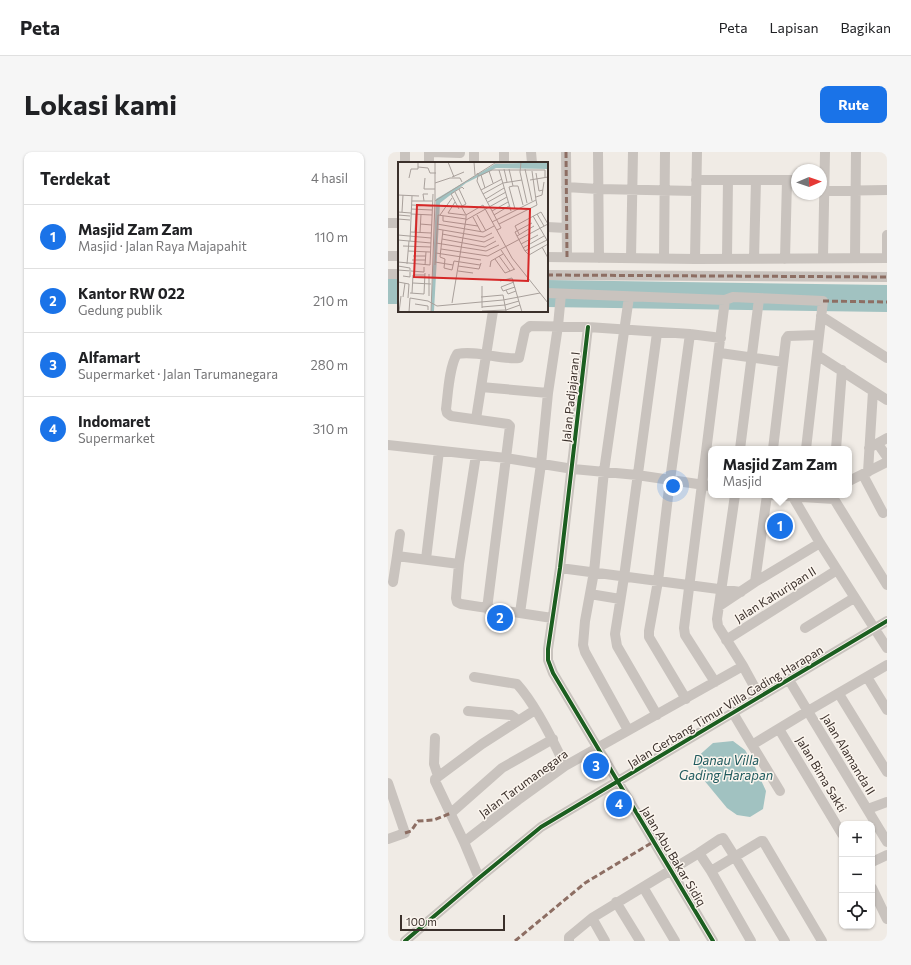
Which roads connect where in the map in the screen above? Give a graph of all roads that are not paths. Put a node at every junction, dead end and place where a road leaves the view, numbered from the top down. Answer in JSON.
{"nodes":[{"id":1,"x":430,"y":152,"type":"edge"},
{"id":2,"x":531,"y":152,"type":"edge"},
{"id":3,"x":566,"y":152,"type":"edge"},
{"id":4,"x":598,"y":152,"type":"edge"},
{"id":5,"x":633,"y":152,"type":"edge"},
{"id":6,"x":665,"y":152,"type":"edge"},
{"id":7,"x":697,"y":152,"type":"edge"},
{"id":8,"x":825,"y":152,"type":"edge"},
{"id":9,"x":856,"y":152,"type":"edge"},
{"id":10,"x":460,"y":153,"type":"dead end"},
{"id":11,"x":429,"y":162,"type":"edge"},
{"id":12,"x":532,"y":162,"type":"edge"},
{"id":13,"x":824,"y":164,"type":"edge"},
{"id":14,"x":696,"y":180,"type":"junction"},
{"id":15,"x":728,"y":180,"type":"junction"},
{"id":16,"x":756,"y":180,"type":"junction"},
{"id":17,"x":791,"y":180,"type":"edge"},
{"id":18,"x":566,"y":187,"type":"junction"},
{"id":19,"x":598,"y":189,"type":"junction"},
{"id":20,"x":632,"y":189,"type":"junction"},
{"id":21,"x":665,"y":190,"type":"junction"},
{"id":22,"x":696,"y":190,"type":"junction"},
{"id":23,"x":856,"y":190,"type":"junction"},
{"id":24,"x":887,"y":190,"type":"edge"},
{"id":25,"x":791,"y":191,"type":"edge"},
{"id":26,"x":827,"y":191,"type":"edge"},
{"id":27,"x":824,"y":200,"type":"edge"},
{"id":28,"x":548,"y":227,"type":"edge"},
{"id":29,"x":566,"y":228,"type":"junction"},
{"id":30,"x":887,"y":235,"type":"edge"},
{"id":31,"x":548,"y":257,"type":"edge"},
{"id":32,"x":567,"y":257,"type":"junction"},
{"id":33,"x":599,"y":258,"type":"junction"},
{"id":34,"x":631,"y":258,"type":"junction"},
{"id":35,"x":664,"y":258,"type":"junction"},
{"id":36,"x":727,"y":258,"type":"junction"},
{"id":37,"x":823,"y":258,"type":"junction"},
{"id":38,"x":855,"y":258,"type":"junction"},
{"id":39,"x":887,"y":258,"type":"edge"},
{"id":40,"x":695,"y":259,"type":"junction"},
{"id":41,"x":754,"y":259,"type":"junction"},
{"id":42,"x":785,"y":259,"type":"junction"},
{"id":43,"x":548,"y":275,"type":"edge"},
{"id":44,"x":887,"y":277,"type":"edge"},
{"id":45,"x":548,"y":293,"type":"edge"},
{"id":46,"x":560,"y":294,"type":"junction"},
{"id":47,"x":629,"y":297,"type":"junction"},
{"id":48,"x":759,"y":299,"type":"junction"},
{"id":49,"x":725,"y":300,"type":"junction"},
{"id":50,"x":493,"y":312,"type":"edge"},
{"id":51,"x":821,"y":316,"type":"junction"},
{"id":52,"x":558,"y":326,"type":"junction"},
{"id":53,"x":588,"y":327,"type":"junction"},
{"id":54,"x":624,"y":330,"type":"junction"},
{"id":55,"x":657,"y":332,"type":"junction"},
{"id":56,"x":690,"y":334,"type":"junction"},
{"id":57,"x":818,"y":335,"type":"junction"},
{"id":58,"x":721,"y":338,"type":"junction"},
{"id":59,"x":720,"y":353,"type":"junction"},
{"id":60,"x":485,"y":354,"type":"junction"},
{"id":61,"x":817,"y":355,"type":"junction"},
{"id":62,"x":752,"y":357,"type":"junction"},
{"id":63,"x":887,"y":358,"type":"edge"},
{"id":64,"x":783,"y":362,"type":"junction"},
{"id":65,"x":842,"y":370,"type":"junction"},
{"id":66,"x":481,"y":387,"type":"junction"},
{"id":67,"x":873,"y":391,"type":"junction"},
{"id":68,"x":548,"y":393,"type":"junction"},
{"id":69,"x":887,"y":400,"type":"edge"},
{"id":70,"x":476,"y":419,"type":"junction"},
{"id":71,"x":887,"y":438,"type":"edge"},
{"id":72,"x":388,"y":445,"type":"edge"},
{"id":73,"x":711,"y":446,"type":"edge"},
{"id":74,"x":740,"y":446,"type":"edge"},
{"id":75,"x":773,"y":446,"type":"edge"},
{"id":76,"x":806,"y":446,"type":"edge"},
{"id":77,"x":836,"y":446,"type":"edge"},
{"id":78,"x":874,"y":446,"type":"junction"},
{"id":79,"x":439,"y":451,"type":"junction"},
{"id":80,"x":476,"y":455,"type":"junction"},
{"id":81,"x":887,"y":457,"type":"edge"},
{"id":82,"x":506,"y":458,"type":"junction"},
{"id":83,"x":887,"y":462,"type":"edge"},
{"id":84,"x":541,"y":464,"type":"junction"},
{"id":85,"x":572,"y":469,"type":"junction"},
{"id":86,"x":604,"y":471,"type":"junction"},
{"id":87,"x":865,"y":473,"type":"junction"},
{"id":88,"x":637,"y":475,"type":"junction"},
{"id":89,"x":708,"y":475,"type":"edge"},
{"id":90,"x":670,"y":480,"type":"junction"},
{"id":91,"x":852,"y":480,"type":"edge"},
{"id":92,"x":707,"y":485,"type":"edge"},
{"id":93,"x":735,"y":498,"type":"edge"},
{"id":94,"x":768,"y":498,"type":"edge"},
{"id":95,"x":798,"y":498,"type":"edge"},
{"id":96,"x":835,"y":498,"type":"edge"},
{"id":97,"x":883,"y":513,"type":"dead end"},
{"id":98,"x":400,"y":534,"type":"dead end"},
{"id":99,"x":820,"y":543,"type":"junction"},
{"id":100,"x":397,"y":556,"type":"junction"},
{"id":101,"x":426,"y":559,"type":"junction"},
{"id":102,"x":459,"y":564,"type":"junction"},
{"id":103,"x":560,"y":568,"type":"junction"},
{"id":104,"x":837,"y":570,"type":"junction"},
{"id":105,"x":594,"y":572,"type":"junction"},
{"id":106,"x":624,"y":576,"type":"junction"},
{"id":107,"x":658,"y":581,"type":"junction"},
{"id":108,"x":393,"y":582,"type":"dead end"},
{"id":109,"x":755,"y":582,"type":"junction"},
{"id":110,"x":887,"y":584,"type":"edge"},
{"id":111,"x":690,"y":586,"type":"junction"},
{"id":112,"x":722,"y":590,"type":"junction"},
{"id":113,"x":741,"y":592,"type":"junction"},
{"id":114,"x":590,"y":594,"type":"junction"},
{"id":115,"x":854,"y":598,"type":"junction"},
{"id":116,"x":620,"y":599,"type":"junction"},
{"id":117,"x":719,"y":606,"type":"junction"},
{"id":118,"x":488,"y":609,"type":"junction"},
{"id":119,"x":520,"y":613,"type":"junction"},
{"id":120,"x":552,"y":618,"type":"junction"},
{"id":121,"x":887,"y":621,"type":"edge"},
{"id":122,"x":804,"y":628,"type":"dead end"},
{"id":123,"x":874,"y":629,"type":"junction"},
{"id":124,"x":726,"y":640,"type":"junction"},
{"id":125,"x":887,"y":648,"type":"edge"},
{"id":126,"x":887,"y":665,"type":"edge"},
{"id":127,"x":743,"y":666,"type":"junction"},
{"id":128,"x":474,"y":677,"type":"dead end"},
{"id":129,"x":868,"y":677,"type":"junction"},
{"id":130,"x":789,"y":680,"type":"junction"},
{"id":131,"x":715,"y":682,"type":"junction"},
{"id":132,"x":839,"y":694,"type":"junction"},
{"id":133,"x":760,"y":697,"type":"junction"},
{"id":134,"x":686,"y":699,"type":"junction"},
{"id":135,"x":535,"y":710,"type":"junction"},
{"id":136,"x":887,"y":710,"type":"edge"},
{"id":137,"x":468,"y":711,"type":"dead end"},
{"id":138,"x":808,"y":711,"type":"junction"},
{"id":139,"x":733,"y":713,"type":"junction"},
{"id":140,"x":657,"y":715,"type":"junction"},
{"id":141,"x":518,"y":720,"type":"junction"},
{"id":142,"x":779,"y":729,"type":"junction"},
{"id":143,"x":628,"y":730,"type":"junction"},
{"id":144,"x":435,"y":738,"type":"dead end"},
{"id":145,"x":553,"y":739,"type":"junction"},
{"id":146,"x":752,"y":745,"type":"junction"},
{"id":147,"x":598,"y":748,"type":"junction"},
{"id":148,"x":566,"y":766,"type":"junction"},
{"id":149,"x":887,"y":772,"type":"edge"},
{"id":150,"x":438,"y":776,"type":"junction"},
{"id":151,"x":617,"y":782,"type":"junction"},
{"id":152,"x":388,"y":783,"type":"edge"},
{"id":153,"x":780,"y":791,"type":"dead end"},
{"id":154,"x":887,"y":802,"type":"edge"},
{"id":155,"x":868,"y":809,"type":"junction"},
{"id":156,"x":451,"y":813,"type":"junction"},
{"id":157,"x":839,"y":829,"type":"edge"},
{"id":158,"x":886,"y":837,"type":"edge"},
{"id":159,"x":388,"y":839,"type":"edge"},
{"id":160,"x":464,"y":842,"type":"junction"},
{"id":161,"x":699,"y":853,"type":"junction"},
{"id":162,"x":887,"y":855,"type":"edge"},
{"id":163,"x":735,"y":857,"type":"junction"},
{"id":164,"x":875,"y":861,"type":"edge"},
{"id":165,"x":671,"y":870,"type":"junction"},
{"id":166,"x":711,"y":871,"type":"junction"},
{"id":167,"x":479,"y":878,"type":"junction"},
{"id":168,"x":643,"y":887,"type":"junction"},
{"id":169,"x":874,"y":893,"type":"edge"},
{"id":170,"x":616,"y":902,"type":"junction"},
{"id":171,"x":592,"y":918,"type":"junction"},
{"id":172,"x":887,"y":919,"type":"edge"},
{"id":173,"x":405,"y":941,"type":"edge"},
{"id":174,"x":569,"y":941,"type":"edge"},
{"id":175,"x":605,"y":941,"type":"edge"},
{"id":176,"x":640,"y":941,"type":"edge"},
{"id":177,"x":675,"y":941,"type":"edge"},
{"id":178,"x":713,"y":941,"type":"edge"},
{"id":179,"x":751,"y":941,"type":"edge"},
{"id":180,"x":785,"y":941,"type":"edge"},
{"id":181,"x":822,"y":941,"type":"edge"}],
"edges":[{"from":1,"to":10,"type":"street"},
{"from":1,"to":11,"type":"street"},
{"from":2,"to":12,"type":"street"},
{"from":3,"to":18,"type":"street"},
{"from":4,"to":19,"type":"street"},
{"from":5,"to":20,"type":"street"},
{"from":6,"to":21,"type":"street"},
{"from":7,"to":14,"type":"street"},
{"from":8,"to":13,"type":"street"},
{"from":9,"to":23,"type":"street"},
{"from":14,"to":15,"type":"street"},
{"from":14,"to":22,"type":"street"},
{"from":15,"to":16,"type":"street"},
{"from":15,"to":36,"type":"street"},
{"from":16,"to":17,"type":"street"},
{"from":16,"to":41,"type":"street"},
{"from":18,"to":19,"type":"street"},
{"from":18,"to":29,"type":"street"},
{"from":19,"to":20,"type":"street"},
{"from":19,"to":33,"type":"street"},
{"from":20,"to":21,"type":"street"},
{"from":20,"to":34,"type":"street"},
{"from":21,"to":22,"type":"street"},
{"from":21,"to":35,"type":"street"},
{"from":22,"to":40,"type":"street"},
{"from":23,"to":24,"type":"street"},
{"from":23,"to":26,"type":"street"},
{"from":23,"to":38,"type":"street"},
{"from":25,"to":42,"type":"street"},
{"from":27,"to":37,"type":"street"},
{"from":28,"to":29,"type":"street"},
{"from":29,"to":32,"type":"street"},
{"from":30,"to":39,"type":"street"},
{"from":31,"to":32,"type":"street"},
{"from":32,"to":33,"type":"street"},
{"from":33,"to":34,"type":"street"},
{"from":34,"to":35,"type":"street"},
{"from":35,"to":40,"type":"street"},
{"from":36,"to":40,"type":"street"},
{"from":36,"to":41,"type":"street"},
{"from":37,"to":38,"type":"street"},
{"from":37,"to":42,"type":"street"},
{"from":38,"to":39,"type":"street"},
{"from":41,"to":42,"type":"street"},
{"from":43,"to":44,"type":"street"},
{"from":45,"to":46,"type":"street"},
{"from":46,"to":47,"type":"street"},
{"from":46,"to":52,"type":"street"},
{"from":47,"to":49,"type":"street"},
{"from":47,"to":54,"type":"street"},
{"from":48,"to":49,"type":"street"},
{"from":48,"to":51,"type":"street"},
{"from":48,"to":62,"type":"street"},
{"from":49,"to":58,"type":"street"},
{"from":50,"to":60,"type":"street"},
{"from":51,"to":57,"type":"street"},
{"from":51,"to":63,"type":"street"},
{"from":52,"to":53,"type":"street"},
{"from":52,"to":60,"type":"street"},
{"from":52,"to":68,"type":"street"},
{"from":53,"to":54,"type":"street"},
{"from":53,"to":85,"type":"street","name":"Jalan Padjajaran I"},
{"from":54,"to":55,"type":"street"},
{"from":54,"to":86,"type":"street"},
{"from":55,"to":56,"type":"street"},
{"from":55,"to":88,"type":"street"},
{"from":56,"to":58,"type":"street"},
{"from":56,"to":90,"type":"street"},
{"from":57,"to":61,"type":"street"},
{"from":57,"to":64,"type":"street"},
{"from":58,"to":59,"type":"street"},
{"from":59,"to":62,"type":"street"},
{"from":59,"to":73,"type":"street"},
{"from":60,"to":66,"type":"street"},
{"from":60,"to":70,"type":"street"},
{"from":61,"to":65,"type":"street"},
{"from":61,"to":76,"type":"street"},
{"from":62,"to":64,"type":"street"},
{"from":62,"to":74,"type":"street"},
{"from":64,"to":75,"type":"street"},
{"from":65,"to":67,"type":"street"},
{"from":65,"to":77,"type":"street"},
{"from":66,"to":68,"type":"street"},
{"from":66,"to":70,"type":"street"},
{"from":67,"to":69,"type":"street"},
{"from":67,"to":78,"type":"street"},
{"from":68,"to":84,"type":"street"},
{"from":70,"to":82,"type":"street"},
{"from":71,"to":78,"type":"street"},
{"from":72,"to":79,"type":"street"},
{"from":78,"to":81,"type":"street"},
{"from":78,"to":87,"type":"street"},
{"from":79,"to":80,"type":"street"},
{"from":79,"to":101,"type":"street"},
{"from":80,"to":82,"type":"street"},
{"from":80,"to":102,"type":"street"},
{"from":82,"to":84,"type":"street"},
{"from":82,"to":118,"type":"street"},
{"from":83,"to":87,"type":"street"},
{"from":84,"to":85,"type":"street"},
{"from":84,"to":119,"type":"street"},
{"from":85,"to":86,"type":"street"},
{"from":85,"to":103,"type":"street","name":"Jalan Padjajaran I"},
{"from":86,"to":88,"type":"street"},
{"from":86,"to":105,"type":"street"},
{"from":87,"to":91,"type":"street"},
{"from":87,"to":97,"type":"street"},
{"from":88,"to":90,"type":"street"},
{"from":88,"to":106,"type":"street"},
{"from":89,"to":92,"type":"street"},
{"from":90,"to":92,"type":"street"},
{"from":90,"to":107,"type":"street"},
{"from":92,"to":111,"type":"street"},
{"from":93,"to":112,"type":"street"},
{"from":94,"to":109,"type":"street"},
{"from":95,"to":99,"type":"street"},
{"from":96,"to":110,"type":"street"},
{"from":98,"to":100,"type":"street"},
{"from":99,"to":104,"type":"street"},
{"from":99,"to":109,"type":"street"},
{"from":100,"to":101,"type":"street"},
{"from":100,"to":108,"type":"street"},
{"from":101,"to":102,"type":"street"},
{"from":102,"to":118,"type":"street"},
{"from":103,"to":105,"type":"street"},
{"from":103,"to":120,"type":"street","name":"Jalan Padjajaran I"},
{"from":104,"to":115,"type":"street"},
{"from":104,"to":124,"type":"street","name":"Jalan Kahuripan II"},
{"from":105,"to":106,"type":"street"},
{"from":105,"to":114,"type":"street"},
{"from":106,"to":107,"type":"street"},
{"from":106,"to":116,"type":"street"},
{"from":107,"to":111,"type":"street"},
{"from":107,"to":134,"type":"street"},
{"from":109,"to":113,"type":"street"},
{"from":111,"to":112,"type":"street"},
{"from":111,"to":131,"type":"street"},
{"from":112,"to":113,"type":"street"},
{"from":112,"to":117,"type":"street"},
{"from":113,"to":117,"type":"street"},
{"from":114,"to":116,"type":"street"},
{"from":114,"to":143,"type":"street"},
{"from":115,"to":122,"type":"street"},
{"from":115,"to":123,"type":"street"},
{"from":116,"to":140,"type":"street"},
{"from":117,"to":124,"type":"street"},
{"from":118,"to":119,"type":"street"},
{"from":119,"to":120,"type":"street"},
{"from":120,"to":147,"type":"street","name":"Jalan Abu Bakar Sidiq"},
{"from":121,"to":123,"type":"street","name":"Jalan Gerbang Timur Villa Gading Harapan"},
{"from":123,"to":125,"type":"street"},
{"from":123,"to":130,"type":"street","name":"Jalan Gerbang Timur Villa Gading Harapan"},
{"from":124,"to":127,"type":"street"},
{"from":126,"to":129,"type":"street"},
{"from":127,"to":131,"type":"street","name":"Jalan Tarumanegara"},
{"from":127,"to":133,"type":"street"},
{"from":128,"to":135,"type":"street"},
{"from":129,"to":132,"type":"street"},
{"from":129,"to":136,"type":"street"},
{"from":130,"to":133,"type":"street","name":"Jalan Gerbang Timur Villa Gading Harapan"},
{"from":130,"to":138,"type":"street","name":"Jalan Alamanda II"},
{"from":131,"to":134,"type":"street","name":"Jalan Tarumanegara"},
{"from":132,"to":138,"type":"street"},
{"from":132,"to":149,"type":"street"},
{"from":133,"to":139,"type":"street","name":"Jalan Gerbang Timur Villa Gading Harapan"},
{"from":134,"to":140,"type":"street","name":"Jalan Tarumanegara"},
{"from":135,"to":141,"type":"street"},
{"from":135,"to":145,"type":"street"},
{"from":137,"to":141,"type":"street"},
{"from":138,"to":142,"type":"street"},
{"from":138,"to":155,"type":"street","name":"Jalan Alamanda II"},
{"from":139,"to":146,"type":"street"},
{"from":139,"to":151,"type":"street","name":"Jalan Gerbang Timur Villa Gading Harapan"},
{"from":140,"to":143,"type":"street","name":"Jalan Tarumanegara"},
{"from":141,"to":150,"type":"street"},
{"from":142,"to":146,"type":"street"},
{"from":142,"to":157,"type":"street","name":"Jalan Bima Sakti"},
{"from":143,"to":147,"type":"street","name":"Jalan Tarumanegara"},
{"from":144,"to":150,"type":"street"},
{"from":145,"to":148,"type":"street"},
{"from":145,"to":156,"type":"street"},
{"from":146,"to":153,"type":"street"},
{"from":147,"to":148,"type":"street","name":"Jalan Tarumanegara"},
{"from":147,"to":151,"type":"street","name":"Jalan Abu Bakar Sidiq"},
{"from":148,"to":160,"type":"street","name":"Jalan Tarumanegara"},
{"from":150,"to":156,"type":"street"},
{"from":151,"to":165,"type":"street","name":"Jalan Abu Bakar Sidiq"},
{"from":151,"to":167,"type":"street","name":"Jalan Gerbang Timur Villa Gading Harapan"},
{"from":152,"to":159,"type":"street"},
{"from":154,"to":155,"type":"street"},
{"from":155,"to":158,"type":"street","name":"Jalan Alamanda II"},
{"from":156,"to":160,"type":"street"},
{"from":160,"to":167,"type":"street"},
{"from":161,"to":163,"type":"street"},
{"from":161,"to":165,"type":"street"},
{"from":161,"to":166,"type":"street"},
{"from":162,"to":164,"type":"street"},
{"from":163,"to":166,"type":"street"},
{"from":163,"to":180,"type":"street"},
{"from":163,"to":181,"type":"street"},
{"from":165,"to":168,"type":"street"},
{"from":165,"to":178,"type":"street","name":"Jalan Abu Bakar Sidiq"},
{"from":166,"to":179,"type":"street"},
{"from":167,"to":173,"type":"street","name":"Jalan Gerbang Timur Villa Gading Harapan"},
{"from":168,"to":170,"type":"street"},
{"from":168,"to":177,"type":"street"},
{"from":169,"to":172,"type":"street"},
{"from":170,"to":171,"type":"street"},
{"from":170,"to":176,"type":"street"},
{"from":171,"to":174,"type":"street"},
{"from":171,"to":175,"type":"street"}]}
